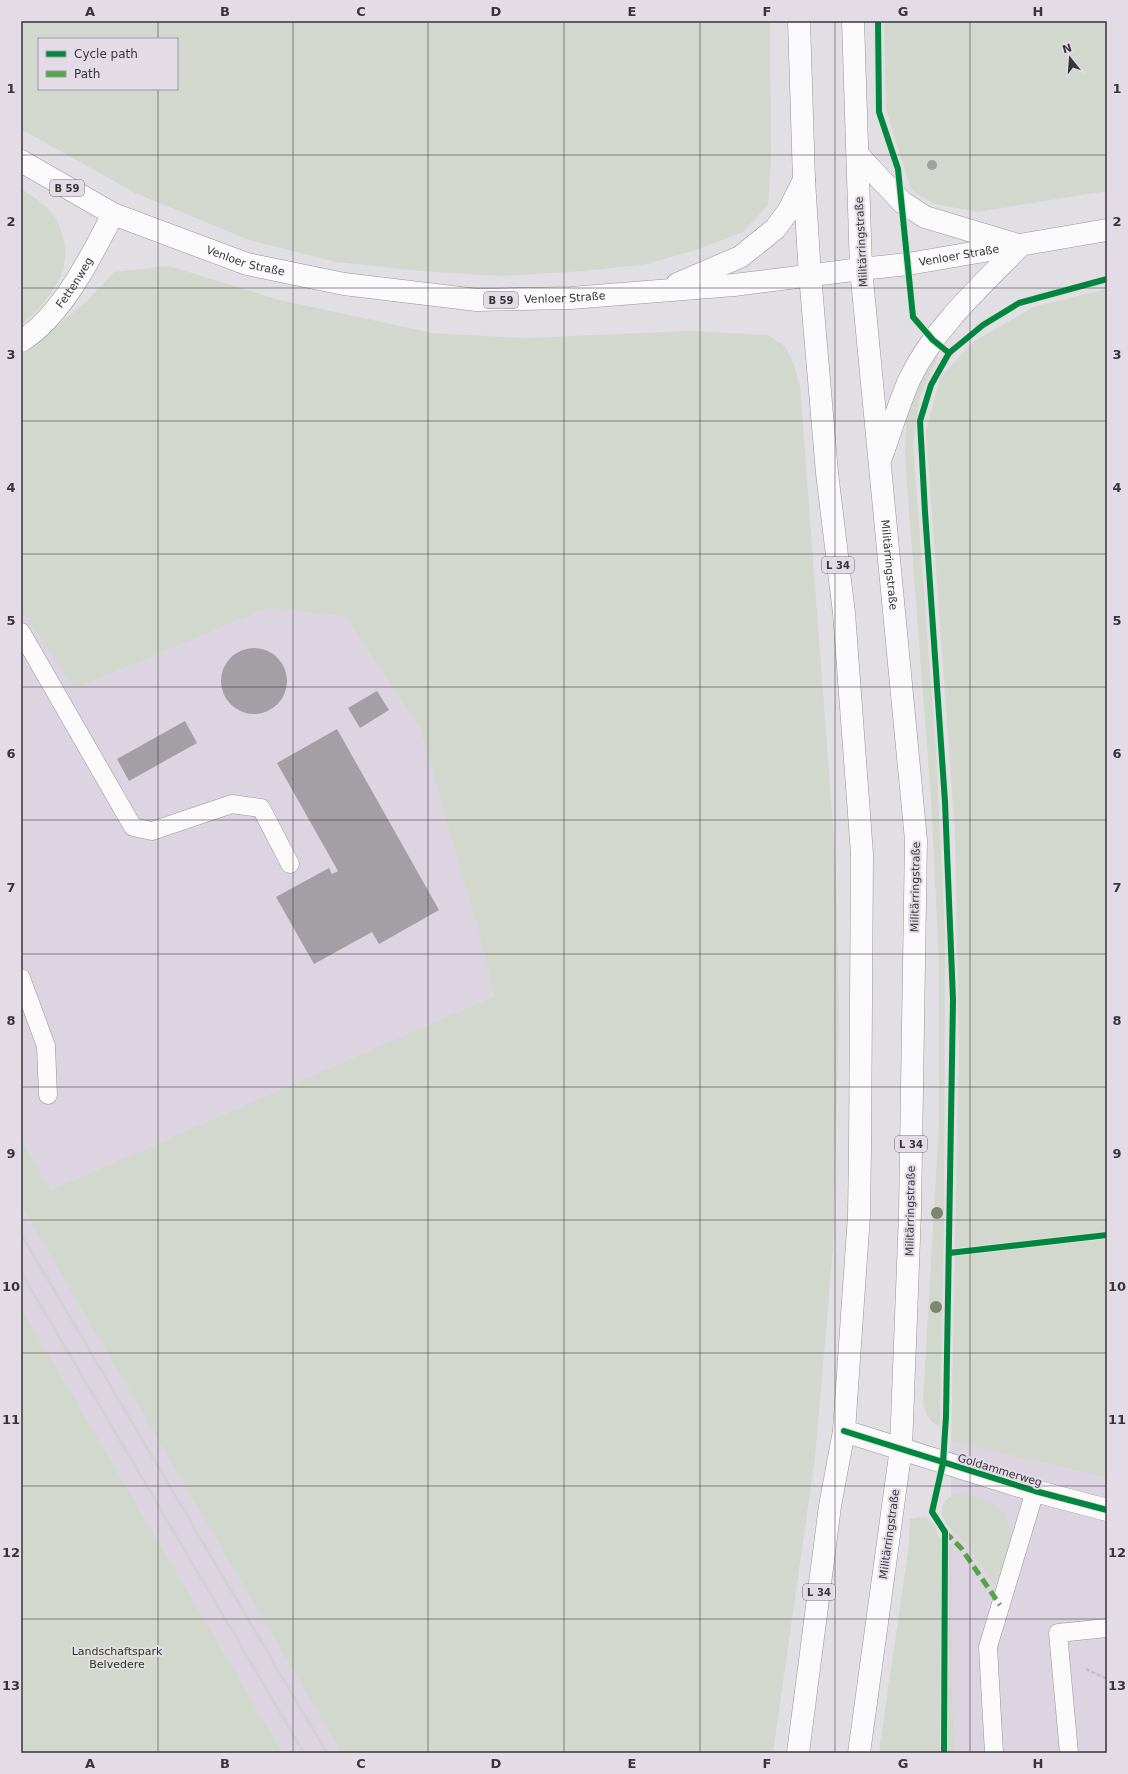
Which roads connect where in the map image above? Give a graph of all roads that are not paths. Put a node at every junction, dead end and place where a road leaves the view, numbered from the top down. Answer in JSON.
{"nodes":[{"id":1,"x":800,"y":21,"type":"edge"},
{"id":2,"x":854,"y":21,"type":"edge"},
{"id":3,"x":858,"y":155,"type":"junction"},
{"id":4,"x":21,"y":161,"type":"edge"},
{"id":5,"x":804,"y":180,"type":"junction"},
{"id":6,"x":114,"y":214,"type":"junction"},
{"id":7,"x":1107,"y":230,"type":"edge"},
{"id":8,"x":1020,"y":246,"type":"junction"},
{"id":9,"x":861,"y":269,"type":"junction"},
{"id":10,"x":810,"y":275,"type":"junction"},
{"id":11,"x":660,"y":291,"type":"junction"},
{"id":12,"x":21,"y":341,"type":"edge"},
{"id":13,"x":880,"y":460,"type":"junction"},
{"id":14,"x":21,"y":632,"type":"edge"},
{"id":15,"x":290,"y":864,"type":"dead end"},
{"id":16,"x":21,"y":978,"type":"edge"},
{"id":17,"x":48,"y":1095,"type":"dead end"},
{"id":18,"x":844,"y":1431,"type":"junction"},
{"id":19,"x":901,"y":1448,"type":"junction"},
{"id":20,"x":1034,"y":1491,"type":"junction"},
{"id":21,"x":1107,"y":1510,"type":"edge"},
{"id":22,"x":1107,"y":1628,"type":"edge"},
{"id":23,"x":798,"y":1753,"type":"edge"},
{"id":24,"x":859,"y":1753,"type":"edge"},
{"id":25,"x":994,"y":1753,"type":"edge"},
{"id":26,"x":1069,"y":1753,"type":"edge"}],
"edges":[{"from":1,"to":5,"type":"main road","number":"L 34"},
{"from":2,"to":3,"type":"main road","name":"Militärringstraße","number":"L 34"},
{"from":3,"to":8,"type":"main road"},
{"from":3,"to":9,"type":"main road","name":"Militärringstraße","number":"L 34"},
{"from":4,"to":6,"type":"main road","name":"Venloer Straße","number":"B 59"},
{"from":5,"to":10,"type":"main road","number":"L 34"},
{"from":5,"to":11,"type":"main road"},
{"from":6,"to":11,"type":"main road","name":"Venloer Straße","number":"B 59"},
{"from":6,"to":12,"type":"main road","name":"Fettenweg"},
{"from":7,"to":8,"type":"main road","name":"Venloer Straße"},
{"from":8,"to":9,"type":"main road","name":"Venloer Straße"},
{"from":8,"to":13,"type":"main road"},
{"from":9,"to":10,"type":"main road","name":"Venloer Straße","number":"B 59"},
{"from":9,"to":13,"type":"main road","name":"Militärringstraße","number":"L 34"},
{"from":10,"to":11,"type":"main road","name":"Venloer Straße","number":"B 59"},
{"from":10,"to":18,"type":"main road","number":"L 34"},
{"from":13,"to":19,"type":"main road","name":"Militärringstraße","number":"L 34"},
{"from":14,"to":15,"type":"lane"},
{"from":16,"to":17,"type":"lane"},
{"from":18,"to":19,"type":"main road","name":"Goldammerweg"},
{"from":18,"to":23,"type":"main road","number":"L 34"},
{"from":19,"to":20,"type":"main road","name":"Goldammerweg"},
{"from":19,"to":24,"type":"main road","name":"Militärringstraße","number":"L 34"},
{"from":20,"to":21,"type":"main road","name":"Goldammerweg"},
{"from":20,"to":25,"type":"lane"},
{"from":22,"to":26,"type":"lane"}]}
